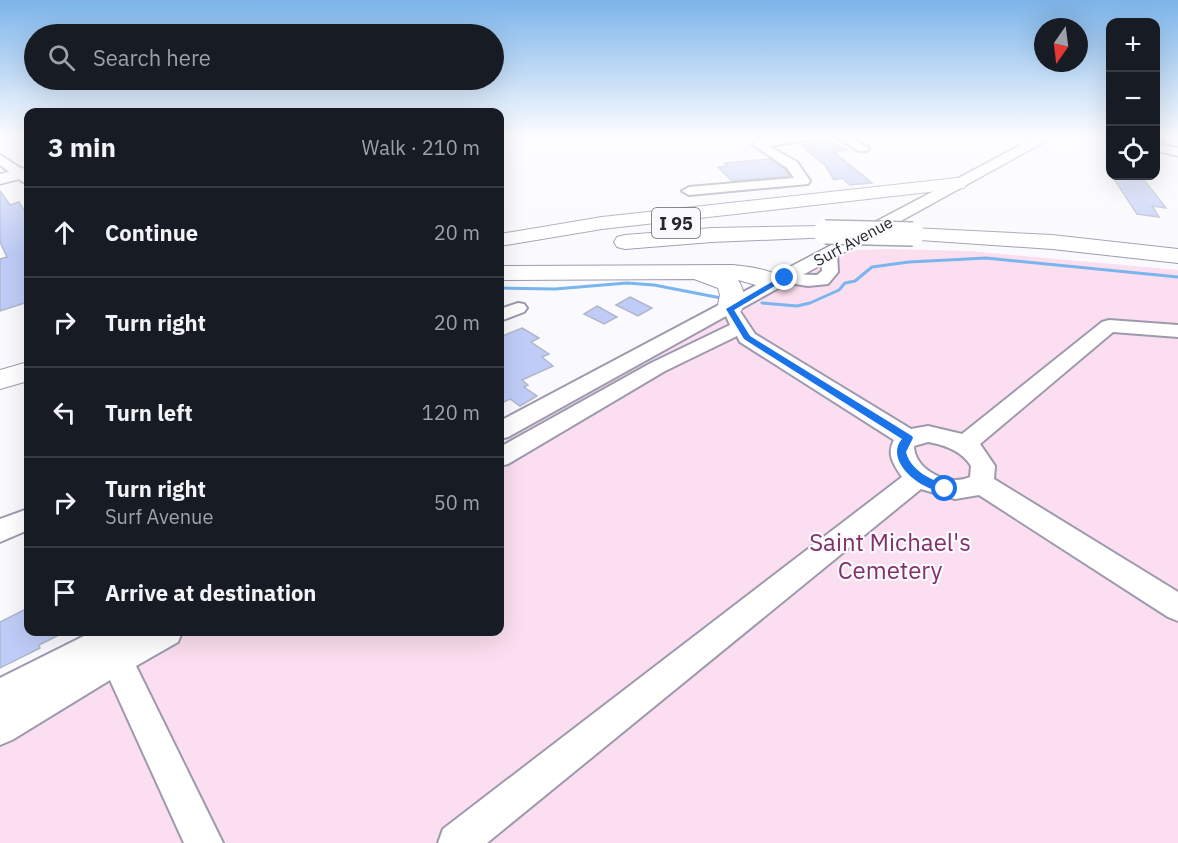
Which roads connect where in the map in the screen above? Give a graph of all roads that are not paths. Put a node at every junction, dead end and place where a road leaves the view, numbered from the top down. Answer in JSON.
{"nodes":[{"id":1,"x":798,"y":175,"type":"edge"},
{"id":2,"x":973,"y":175,"type":"edge"},
{"id":3,"x":24,"y":176,"type":"edge"},
{"id":4,"x":0,"y":180,"type":"edge"},
{"id":5,"x":957,"y":184,"type":"junction"},
{"id":6,"x":689,"y":192,"type":"dead end"},
{"id":7,"x":880,"y":192,"type":"junction"},
{"id":8,"x":917,"y":207,"type":"junction"},
{"id":9,"x":504,"y":239,"type":"edge"},
{"id":10,"x":504,"y":240,"type":"edge"},
{"id":11,"x":1178,"y":242,"type":"edge"},
{"id":12,"x":1178,"y":256,"type":"edge"},
{"id":13,"x":504,"y":257,"type":"edge"},
{"id":14,"x":504,"y":273,"type":"edge"},
{"id":15,"x":694,"y":273,"type":"junction"},
{"id":16,"x":779,"y":280,"type":"junction"},
{"id":17,"x":518,"y":308,"type":"dead end"},
{"id":18,"x":504,"y":314,"type":"edge"},
{"id":19,"x":736,"y":318,"type":"junction"},
{"id":20,"x":1178,"y":331,"type":"edge"},
{"id":21,"x":24,"y":351,"type":"edge"},
{"id":22,"x":0,"y":358,"type":"edge"},
{"id":23,"x":24,"y":372,"type":"edge"},
{"id":24,"x":0,"y":380,"type":"edge"},
{"id":25,"x":504,"y":429,"type":"edge"},
{"id":26,"x":908,"y":438,"type":"junction"},
{"id":27,"x":964,"y":445,"type":"junction"},
{"id":28,"x":504,"y":456,"type":"edge"},
{"id":29,"x":919,"y":477,"type":"junction"},
{"id":30,"x":980,"y":483,"type":"junction"},
{"id":31,"x":24,"y":521,"type":"edge"},
{"id":32,"x":0,"y":531,"type":"edge"},
{"id":33,"x":1178,"y":608,"type":"edge"},
{"id":34,"x":152,"y":636,"type":"edge"},
{"id":35,"x":119,"y":645,"type":"edge"},
{"id":36,"x":0,"y":695,"type":"edge"},
{"id":37,"x":0,"y":728,"type":"edge"},
{"id":38,"x":204,"y":843,"type":"edge"},
{"id":39,"x":458,"y":843,"type":"edge"}],
"edges":[{"from":1,"to":6,"type":"street"},
{"from":2,"to":5,"type":"main road","name":"Surf Avenue"},
{"from":3,"to":4,"type":"main road"},
{"from":5,"to":7,"type":"highway"},
{"from":5,"to":8,"type":"main road","name":"Surf Avenue"},
{"from":7,"to":8,"type":"highway"},
{"from":7,"to":9,"type":"highway"},
{"from":8,"to":16,"type":"main road","name":"Surf Avenue"},
{"from":10,"to":11,"type":"highway","number":"I 95"},
{"from":12,"to":13,"type":"highway","number":"I 95","bridge":true},
{"from":14,"to":15,"type":"highway"},
{"from":15,"to":16,"type":"highway"},
{"from":15,"to":19,"type":"highway"},
{"from":16,"to":19,"type":"street","name":"Surf Avenue"},
{"from":17,"to":18,"type":"street"},
{"from":19,"to":25,"type":"street","name":"Surf Avenue"},
{"from":19,"to":26,"type":"street"},
{"from":19,"to":28,"type":"street"},
{"from":20,"to":27,"type":"street"},
{"from":21,"to":22,"type":"highway"},
{"from":23,"to":24,"type":"highway"},
{"from":26,"to":27,"type":"street"},
{"from":26,"to":29,"type":"street"},
{"from":27,"to":30,"type":"street"},
{"from":29,"to":30,"type":"street"},
{"from":29,"to":39,"type":"street"},
{"from":30,"to":33,"type":"street"},
{"from":31,"to":32,"type":"street"},
{"from":34,"to":35,"type":"street"},
{"from":35,"to":36,"type":"street"},
{"from":35,"to":37,"type":"street"},
{"from":35,"to":38,"type":"street"}]}
